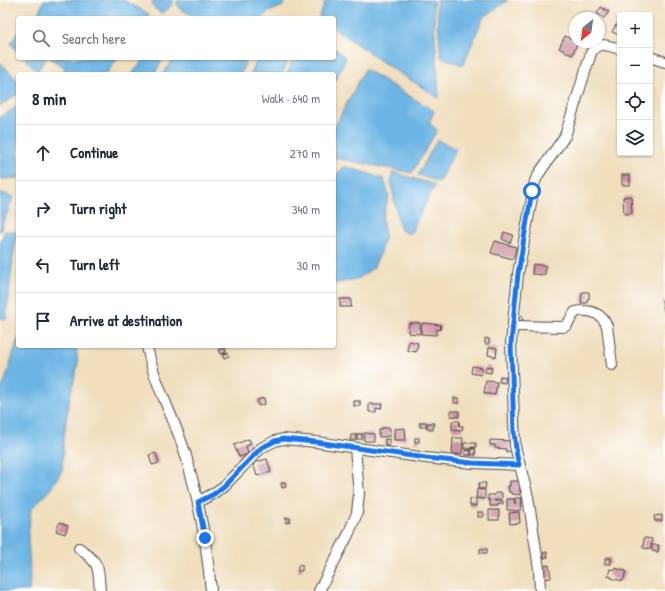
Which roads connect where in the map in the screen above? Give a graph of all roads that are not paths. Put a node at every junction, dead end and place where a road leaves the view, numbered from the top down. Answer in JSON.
{"nodes":[{"id":1,"x":617,"y":48,"type":"edge"},
{"id":2,"x":653,"y":58,"type":"edge"},
{"id":3,"x":665,"y":62,"type":"edge"},
{"id":4,"x":513,"y":326,"type":"junction"},
{"id":5,"x":148,"y":348,"type":"edge"},
{"id":6,"x":612,"y":365,"type":"dead end"},
{"id":7,"x":355,"y":448,"type":"junction"},
{"id":8,"x":519,"y":465,"type":"junction"},
{"id":9,"x":198,"y":502,"type":"junction"},
{"id":10,"x":79,"y":548,"type":"dead end"},
{"id":11,"x":100,"y":591,"type":"edge"},
{"id":12,"x":211,"y":591,"type":"edge"},
{"id":13,"x":319,"y":591,"type":"edge"},
{"id":14,"x":540,"y":591,"type":"edge"}],
"edges":[{"from":1,"to":4,"type":"street"},
{"from":2,"to":3,"type":"street"},
{"from":4,"to":6,"type":"street"},
{"from":4,"to":8,"type":"street"},
{"from":5,"to":9,"type":"street"},
{"from":7,"to":8,"type":"street"},
{"from":7,"to":9,"type":"street"},
{"from":7,"to":13,"type":"street"},
{"from":8,"to":14,"type":"street"},
{"from":9,"to":12,"type":"street"},
{"from":10,"to":11,"type":"street"}]}
